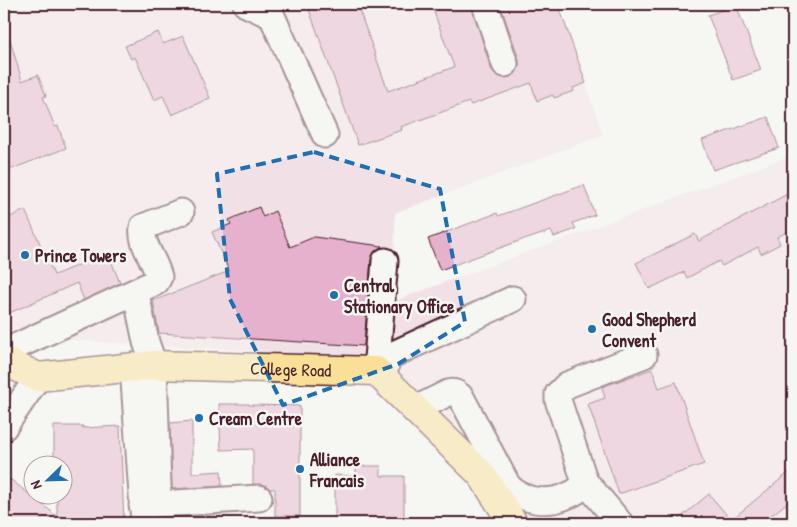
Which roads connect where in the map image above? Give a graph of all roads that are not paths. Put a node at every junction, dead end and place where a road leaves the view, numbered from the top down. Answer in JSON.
{"nodes":[{"id":1,"x":246,"y":4,"type":"edge"},
{"id":2,"x":485,"y":4,"type":"edge"},
{"id":3,"x":505,"y":64,"type":"dead end"},
{"id":4,"x":325,"y":135,"type":"dead end"},
{"id":5,"x":181,"y":212,"type":"dead end"},
{"id":6,"x":385,"y":260,"type":"dead end"},
{"id":7,"x":513,"y":299,"type":"dead end"},
{"id":8,"x":138,"y":303,"type":"dead end"},
{"id":9,"x":4,"y":352,"type":"edge"},
{"id":10,"x":644,"y":355,"type":"dead end"},
{"id":11,"x":4,"y":361,"type":"edge"},
{"id":12,"x":143,"y":366,"type":"junction"},
{"id":13,"x":380,"y":374,"type":"junction"},
{"id":14,"x":38,"y":377,"type":"junction"},
{"id":15,"x":416,"y":409,"type":"junction"},
{"id":16,"x":4,"y":427,"type":"edge"},
{"id":17,"x":586,"y":485,"type":"junction"},
{"id":18,"x":158,"y":486,"type":"dead end"},
{"id":19,"x":258,"y":498,"type":"dead end"},
{"id":20,"x":143,"y":514,"type":"edge"},
{"id":21,"x":513,"y":523,"type":"edge"},
{"id":22,"x":620,"y":523,"type":"edge"}],
"edges":[{"from":1,"to":4,"type":"street"},
{"from":2,"to":3,"type":"street"},
{"from":5,"to":9,"type":"street"},
{"from":6,"to":13,"type":"street"},
{"from":7,"to":13,"type":"street"},
{"from":8,"to":12,"type":"street"},
{"from":10,"to":17,"type":"street"},
{"from":11,"to":14,"type":"main road"},
{"from":12,"to":13,"type":"main road","name":"College Road"},
{"from":12,"to":14,"type":"main road","name":"College Road"},
{"from":12,"to":18,"type":"street"},
{"from":12,"to":20,"type":"street"},
{"from":13,"to":15,"type":"main road"},
{"from":14,"to":16,"type":"street"},
{"from":15,"to":17,"type":"street"},
{"from":15,"to":21,"type":"main road"},
{"from":17,"to":22,"type":"street"},
{"from":19,"to":20,"type":"street"}]}
